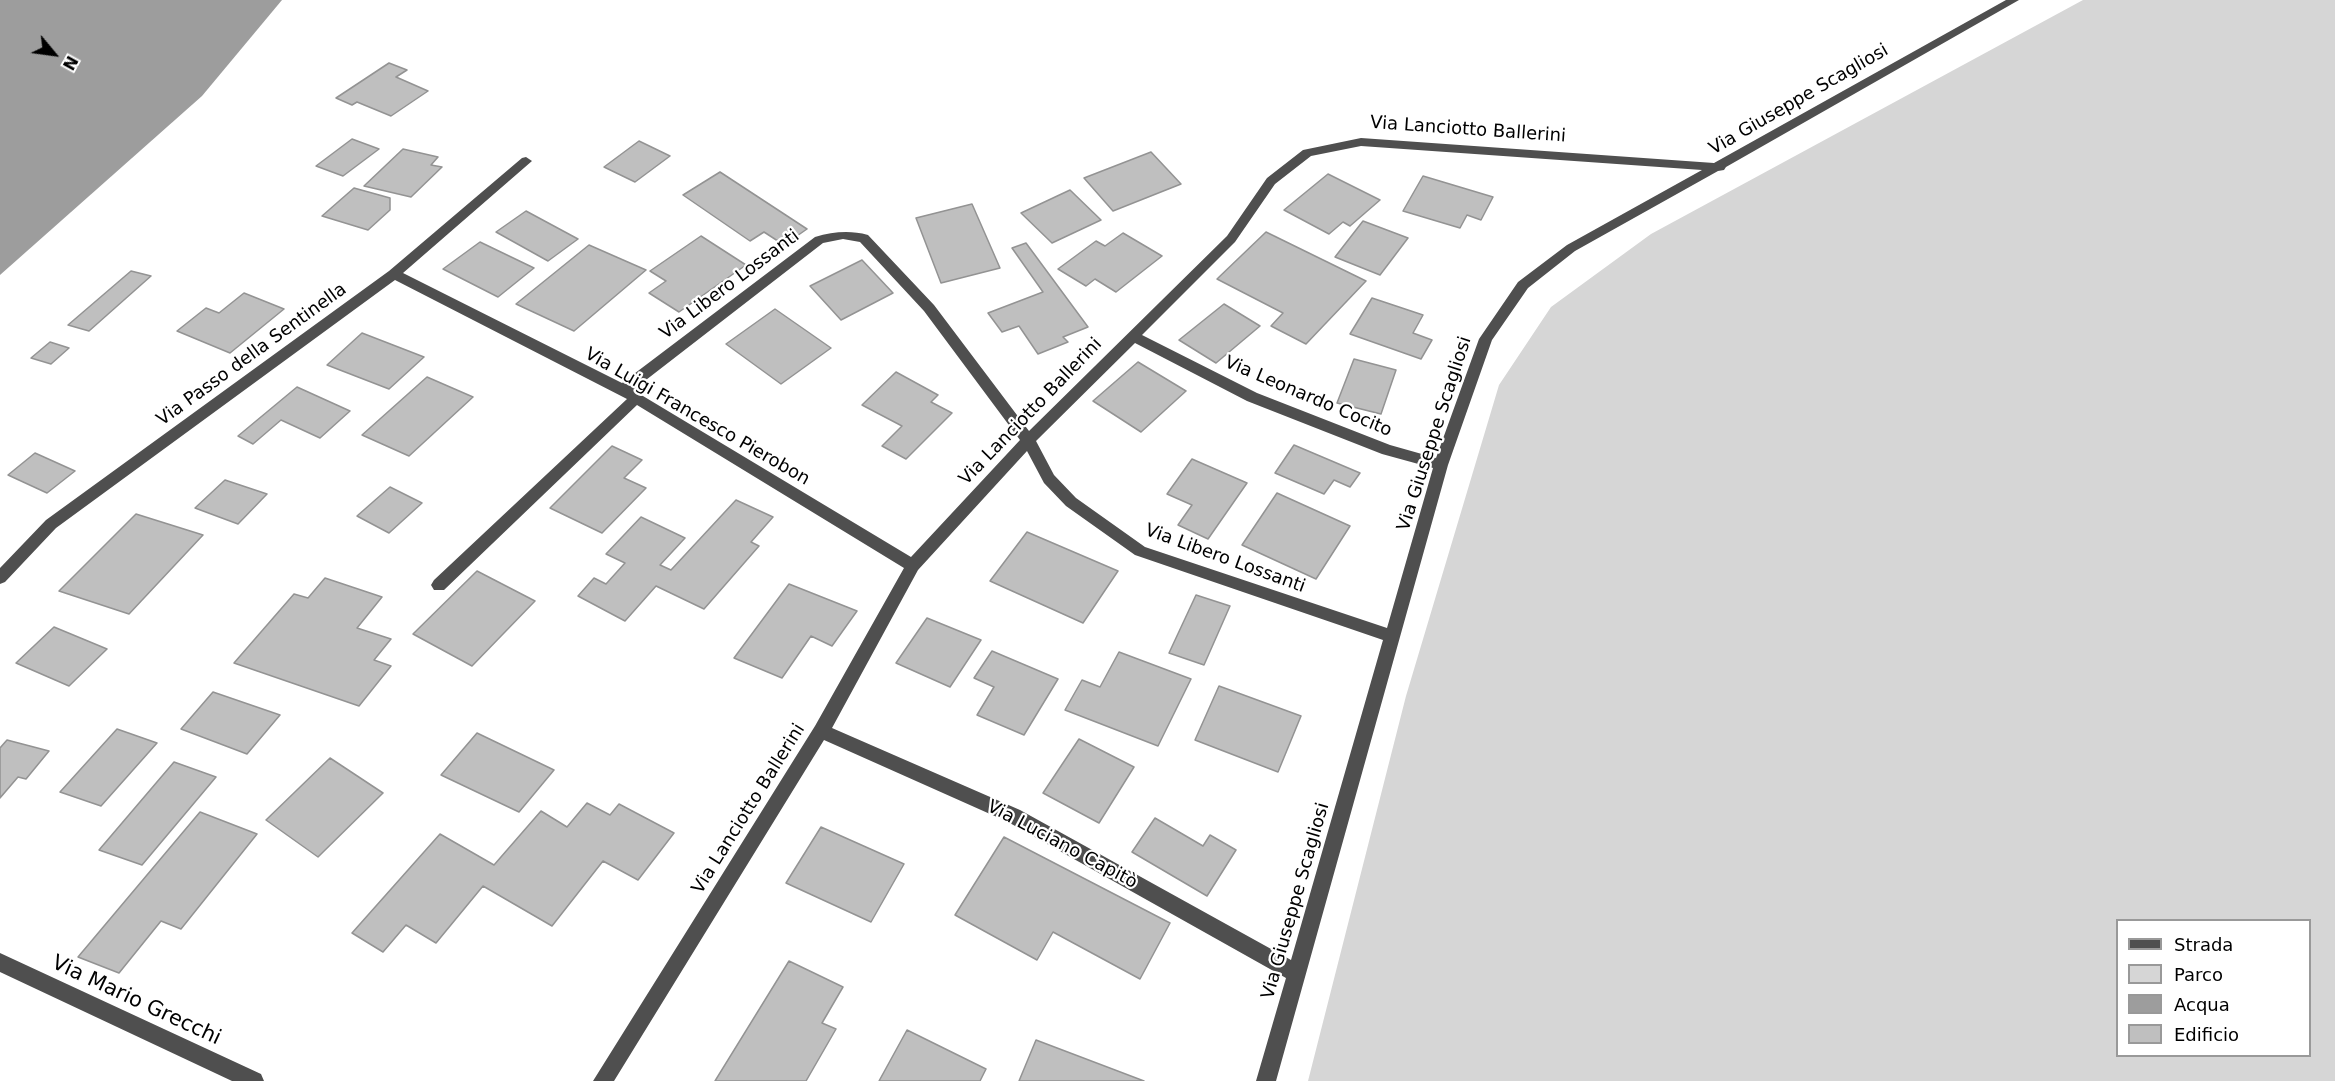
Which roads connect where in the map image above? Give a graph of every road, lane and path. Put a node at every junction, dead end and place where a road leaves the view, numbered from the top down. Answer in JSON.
{"nodes":[{"id":1,"x":2013,"y":0,"type":"edge"},
{"id":2,"x":526,"y":161,"type":"dead end"},
{"id":3,"x":1720,"y":167,"type":"junction"},
{"id":4,"x":394,"y":274,"type":"junction"},
{"id":5,"x":1133,"y":336,"type":"junction"},
{"id":6,"x":630,"y":394,"type":"junction"},
{"id":7,"x":1028,"y":440,"type":"junction"},
{"id":8,"x":1442,"y":465,"type":"junction"},
{"id":9,"x":912,"y":566,"type":"junction"},
{"id":10,"x":0,"y":578,"type":"edge"},
{"id":11,"x":439,"y":585,"type":"dead end"},
{"id":12,"x":1393,"y":637,"type":"junction"},
{"id":13,"x":821,"y":731,"type":"junction"},
{"id":14,"x":0,"y":962,"type":"edge"},
{"id":15,"x":1296,"y":973,"type":"junction"},
{"id":16,"x":254,"y":1081,"type":"edge"},
{"id":17,"x":603,"y":1081,"type":"edge"},
{"id":18,"x":1266,"y":1081,"type":"edge"}],
"edges":[{"from":1,"to":3,"type":"street","name":"Via Giuseppe Scagliosi"},
{"from":2,"to":4,"type":"street","name":"Via Passo della Sentinella"},
{"from":3,"to":5,"type":"street","name":"Via Lanciotto Ballerini"},
{"from":3,"to":8,"type":"street","name":"Via Giuseppe Scagliosi"},
{"from":4,"to":6,"type":"street","name":"Via Luigi Francesco Pierobon"},
{"from":4,"to":10,"type":"street","name":"Via Passo della Sentinella"},
{"from":5,"to":7,"type":"street","name":"Via Lanciotto Ballerini"},
{"from":5,"to":8,"type":"street","name":"Via Leonardo Cocito"},
{"from":6,"to":7,"type":"street","name":"Via Libero Lossanti"},
{"from":6,"to":9,"type":"street","name":"Via Luigi Francesco Pierobon"},
{"from":6,"to":11,"type":"street","name":"Via Libero Lossanti"},
{"from":7,"to":9,"type":"street","name":"Via Lanciotto Ballerini"},
{"from":7,"to":12,"type":"street","name":"Via Libero Lossanti"},
{"from":8,"to":12,"type":"street","name":"Via Giuseppe Scagliosi"},
{"from":9,"to":13,"type":"street","name":"Via Lanciotto Ballerini"},
{"from":12,"to":15,"type":"street","name":"Via Giuseppe Scagliosi"},
{"from":13,"to":15,"type":"street","name":"Via Luciano Capitò"},
{"from":13,"to":17,"type":"street","name":"Via Lanciotto Ballerini"},
{"from":14,"to":16,"type":"street","name":"Via Mario Grecchi"},
{"from":15,"to":18,"type":"street","name":"Via Giuseppe Scagliosi"}]}
